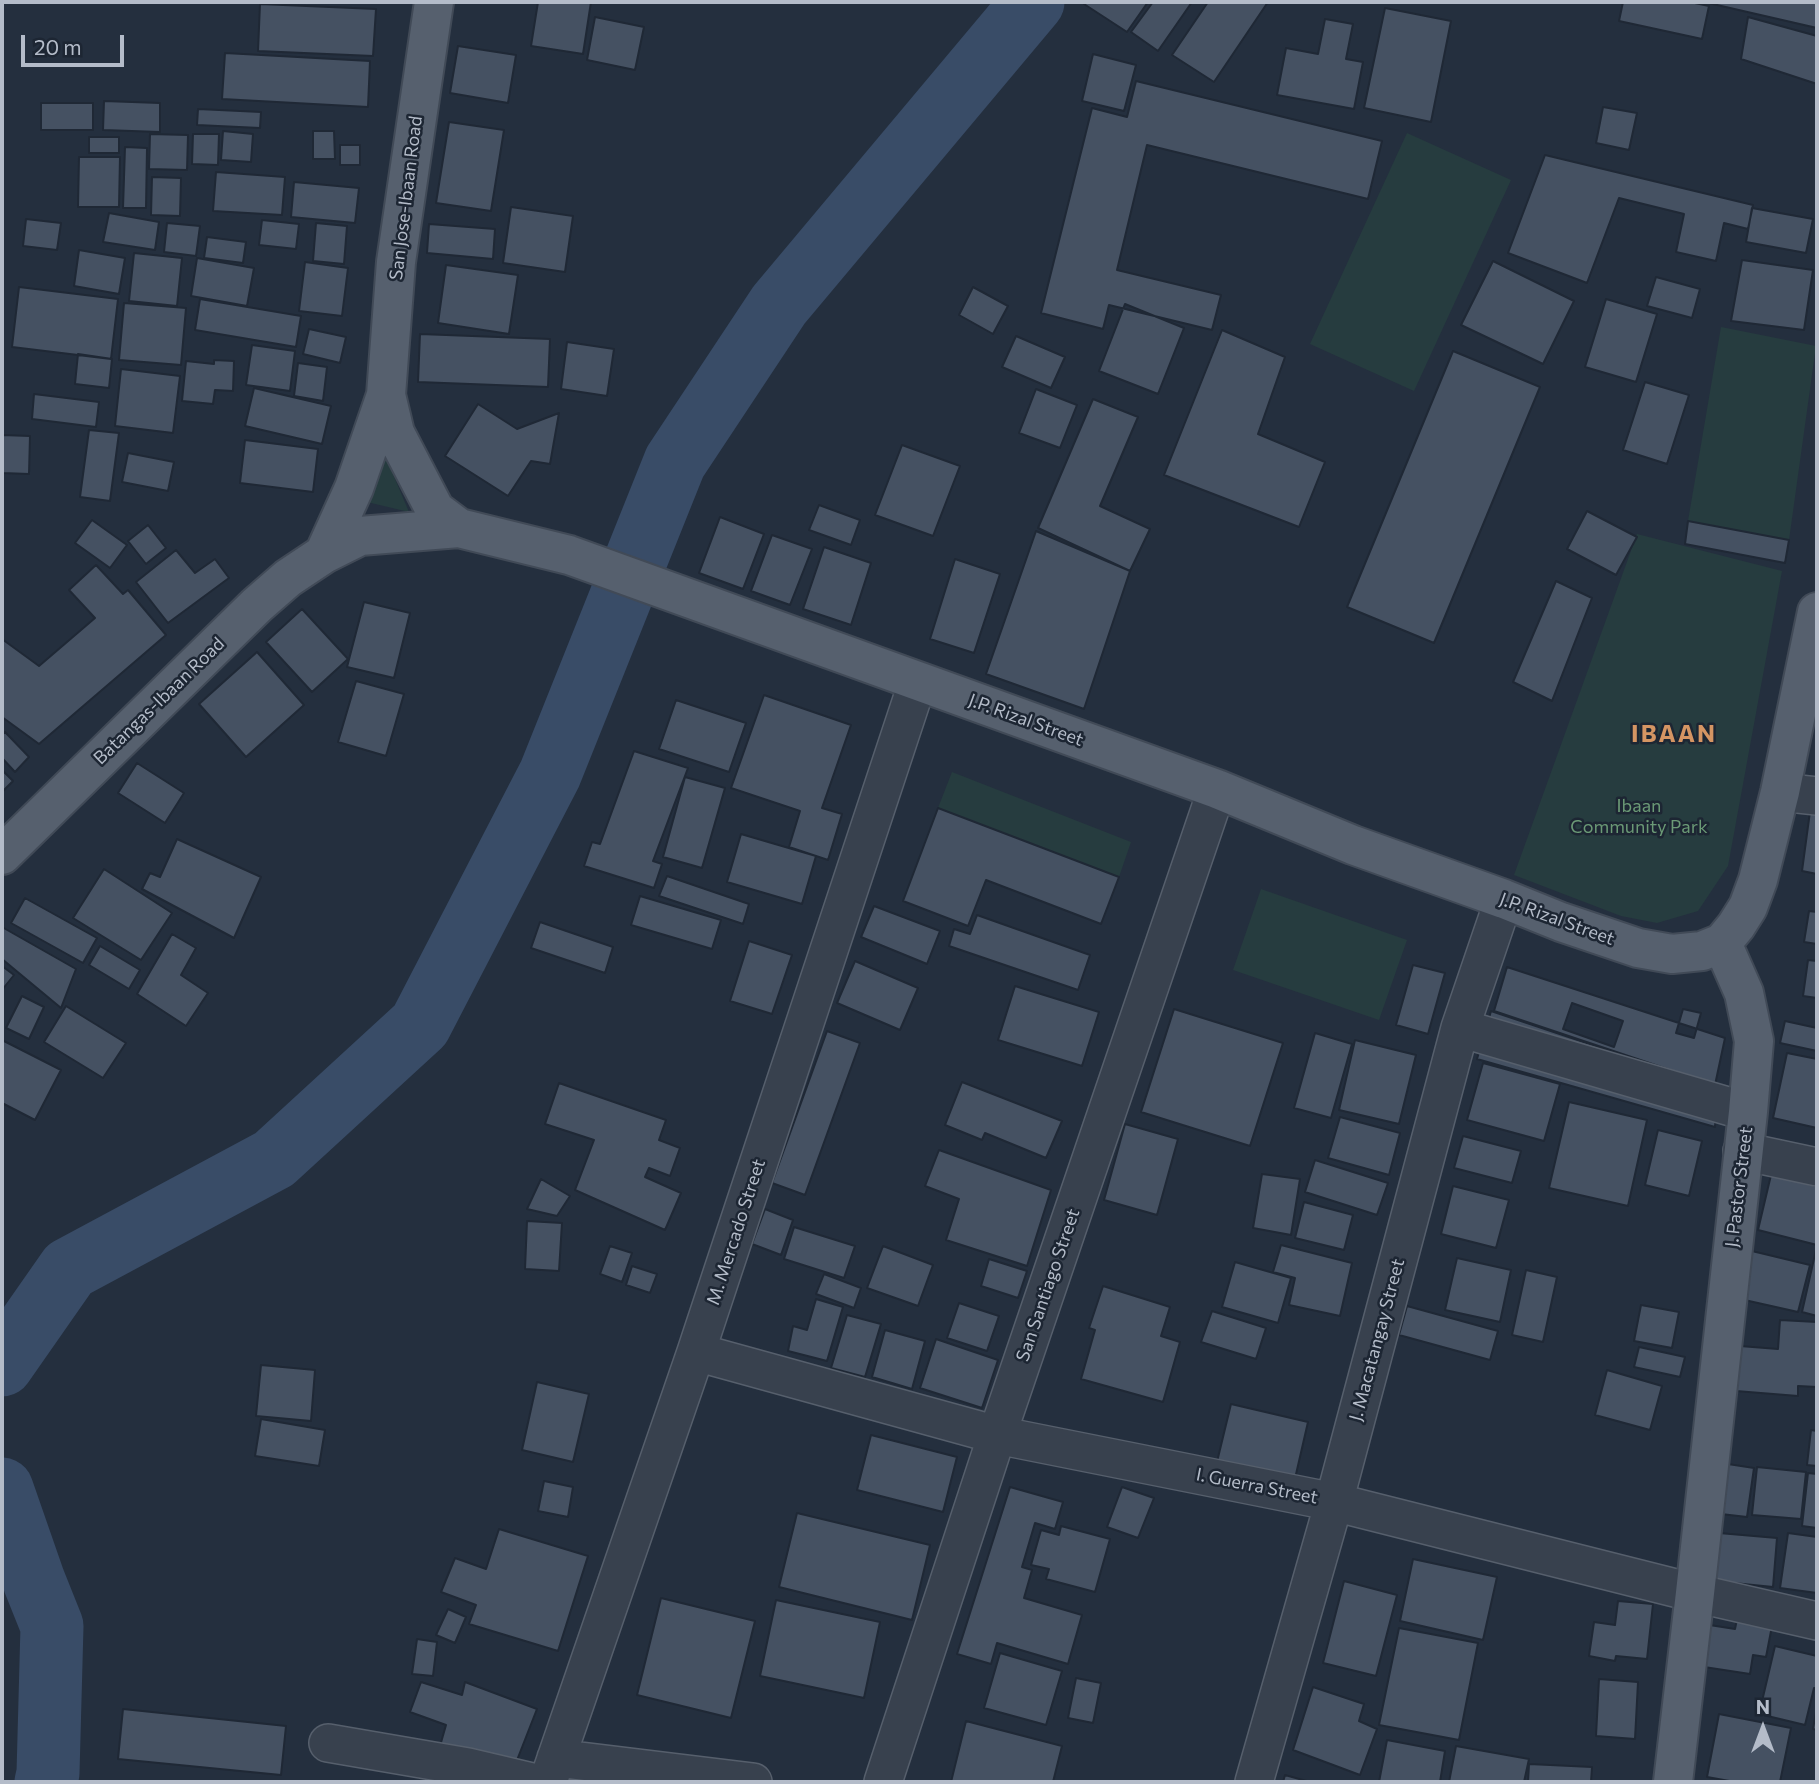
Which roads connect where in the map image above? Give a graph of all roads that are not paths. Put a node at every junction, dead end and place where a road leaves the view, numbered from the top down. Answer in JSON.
{"nodes":[{"id":1,"x":434,"y":2,"type":"edge"},
{"id":2,"x":386,"y":395,"type":"junction"},
{"id":3,"x":459,"y":528,"type":"junction"},
{"id":4,"x":324,"y":554,"type":"junction"},
{"id":5,"x":1817,"y":612,"type":"edge"},
{"id":6,"x":918,"y":681,"type":"junction"},
{"id":7,"x":1217,"y":789,"type":"junction"},
{"id":8,"x":1799,"y":794,"type":"edge"},
{"id":9,"x":2,"y":855,"type":"edge"},
{"id":10,"x":1504,"y":899,"type":"junction"},
{"id":11,"x":1722,"y":943,"type":"junction"},
{"id":12,"x":1460,"y":1028,"type":"junction"},
{"id":13,"x":1748,"y":1112,"type":"junction"},
{"id":14,"x":1742,"y":1151,"type":"junction"},
{"id":15,"x":1817,"y":1167,"type":"edge"},
{"id":16,"x":696,"y":1352,"type":"junction"},
{"id":17,"x":997,"y":1435,"type":"junction"},
{"id":18,"x":1334,"y":1502,"type":"junction"},
{"id":19,"x":1695,"y":1593,"type":"junction"},
{"id":20,"x":1817,"y":1621,"type":"edge"},
{"id":21,"x":328,"y":1743,"type":"dead end"},
{"id":22,"x":545,"y":1774,"type":"edge"},
{"id":23,"x":753,"y":1782,"type":"edge"},
{"id":24,"x":883,"y":1782,"type":"edge"},
{"id":25,"x":1254,"y":1782,"type":"edge"},
{"id":26,"x":1672,"y":1782,"type":"edge"}],
"edges":[{"from":1,"to":2,"type":"main road","name":"San Jose-Ibaan Road"},
{"from":2,"to":3,"type":"main road","name":"San Jose-Ibaan Road"},
{"from":2,"to":4,"type":"main road","name":"San Jose-Ibaan Road"},
{"from":3,"to":4,"type":"main road","name":"J.P. Rizal Street"},
{"from":3,"to":6,"type":"main road","name":"J.P. Rizal Street"},
{"from":4,"to":9,"type":"main road","name":"Batangas-Ibaan Road"},
{"from":5,"to":8,"type":"main road"},
{"from":6,"to":7,"type":"main road","name":"J.P. Rizal Street"},
{"from":6,"to":16,"type":"street","name":"M. Mercado Street"},
{"from":7,"to":10,"type":"main road","name":"J.P. Rizal Street"},
{"from":7,"to":17,"type":"street","name":"San Santiago Street"},
{"from":8,"to":11,"type":"main road"},
{"from":10,"to":11,"type":"main road","name":"J.P. Rizal Street"},
{"from":10,"to":12,"type":"street","name":"J. Macatangay Street"},
{"from":11,"to":13,"type":"main road","name":"J. Pastor Street"},
{"from":12,"to":13,"type":"street"},
{"from":12,"to":18,"type":"street","name":"J. Macatangay Street"},
{"from":13,"to":14,"type":"main road","name":"J. Pastor Street"},
{"from":14,"to":15,"type":"street"},
{"from":14,"to":19,"type":"main road","name":"J. Pastor Street"},
{"from":16,"to":17,"type":"street","name":"I. Guerra Street"},
{"from":16,"to":22,"type":"street","name":"M. Mercado Street"},
{"from":17,"to":18,"type":"street","name":"I. Guerra Street"},
{"from":17,"to":24,"type":"street","name":"San Santiago Street"},
{"from":18,"to":19,"type":"street","name":"I. Guerra Street"},
{"from":18,"to":25,"type":"street","name":"J. Macatangay Street"},
{"from":19,"to":20,"type":"street","name":"I. Guerra Street"},
{"from":19,"to":26,"type":"main road","name":"J. Pastor Street"},
{"from":21,"to":22,"type":"street"},
{"from":22,"to":23,"type":"street"}]}
